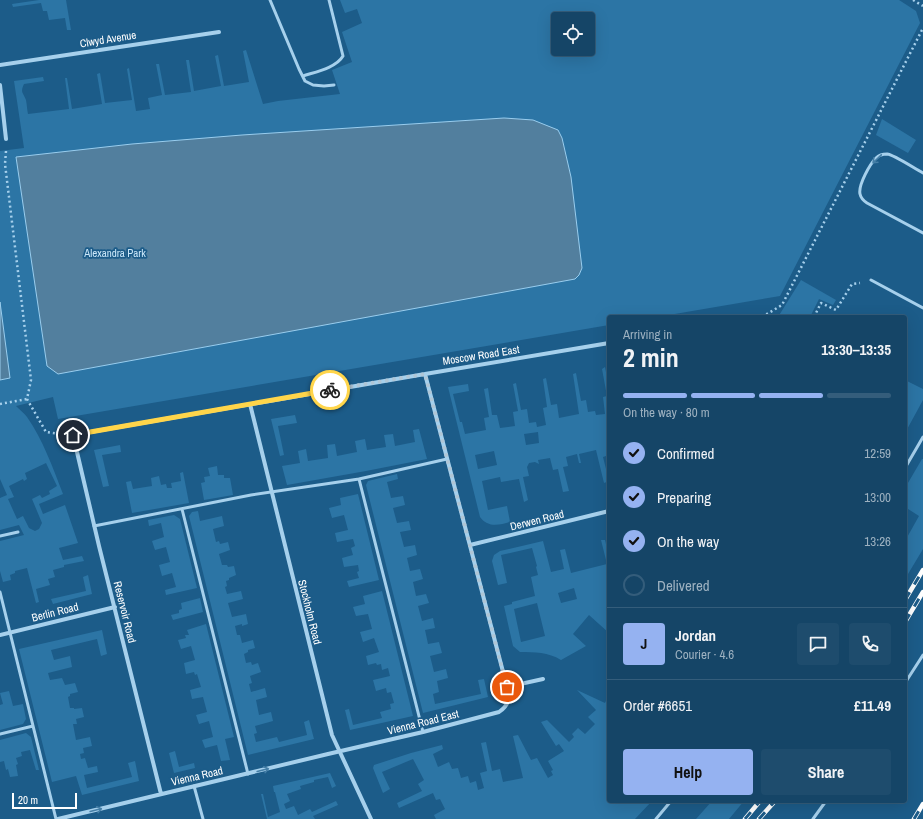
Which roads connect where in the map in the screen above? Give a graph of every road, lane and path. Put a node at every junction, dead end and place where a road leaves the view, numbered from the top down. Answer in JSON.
{"nodes":[{"id":1,"x":270,"y":0,"type":"edge"},
{"id":2,"x":329,"y":0,"type":"edge"},
{"id":3,"x":913,"y":0,"type":"edge"},
{"id":4,"x":923,"y":6,"type":"edge"},
{"id":5,"x":923,"y":28,"type":"edge"},
{"id":6,"x":219,"y":32,"type":"dead end"},
{"id":7,"x":0,"y":65,"type":"edge"},
{"id":8,"x":303,"y":76,"type":"junction"},
{"id":9,"x":334,"y":85,"type":"dead end"},
{"id":10,"x":0,"y":86,"type":"edge"},
{"id":11,"x":6,"y":139,"type":"joint"},
{"id":12,"x":923,"y":173,"type":"edge"},
{"id":13,"x":923,"y":233,"type":"edge"},
{"id":14,"x":871,"y":280,"type":"joint"},
{"id":15,"x":923,"y":308,"type":"edge"},
{"id":16,"x":765,"y":315,"type":"edge"},
{"id":17,"x":815,"y":315,"type":"edge"},
{"id":18,"x":607,"y":343,"type":"edge"},
{"id":19,"x":425,"y":374,"type":"junction"},
{"id":20,"x":27,"y":399,"type":"junction"},
{"id":21,"x":0,"y":404,"type":"edge"},
{"id":22,"x":250,"y":404,"type":"junction"},
{"id":23,"x":73,"y":435,"type":"junction"},
{"id":24,"x":923,"y":437,"type":"edge"},
{"id":25,"x":447,"y":459,"type":"junction"},
{"id":26,"x":907,"y":461,"type":"edge"},
{"id":27,"x":359,"y":478,"type":"junction"},
{"id":28,"x":271,"y":493,"type":"junction"},
{"id":29,"x":182,"y":509,"type":"junction"},
{"id":30,"x":607,"y":511,"type":"edge"},
{"id":31,"x":94,"y":526,"type":"junction"},
{"id":32,"x":18,"y":532,"type":"dead end"},
{"id":33,"x":0,"y":536,"type":"edge"},
{"id":34,"x":470,"y":545,"type":"junction"},
{"id":35,"x":0,"y":592,"type":"edge"},
{"id":36,"x":115,"y":607,"type":"junction"},
{"id":37,"x":10,"y":632,"type":"junction"},
{"id":38,"x":0,"y":635,"type":"edge"},
{"id":39,"x":923,"y":655,"type":"edge"},
{"id":40,"x":543,"y":679,"type":"dead end"},
{"id":41,"x":907,"y":680,"type":"edge"},
{"id":42,"x":507,"y":687,"type":"junction"},
{"id":43,"x":32,"y":726,"type":"junction"},
{"id":44,"x":423,"y":732,"type":"junction"},
{"id":45,"x":0,"y":734,"type":"edge"},
{"id":46,"x":340,"y":751,"type":"junction"},
{"id":47,"x":248,"y":774,"type":"junction"},
{"id":48,"x":194,"y":786,"type":"junction"},
{"id":49,"x":161,"y":794,"type":"junction"},
{"id":50,"x":669,"y":803,"type":"edge"},
{"id":51,"x":825,"y":803,"type":"edge"},
{"id":52,"x":57,"y":819,"type":"edge"},
{"id":53,"x":203,"y":819,"type":"edge"},
{"id":54,"x":371,"y":819,"type":"edge"},
{"id":55,"x":656,"y":819,"type":"edge"},
{"id":56,"x":813,"y":819,"type":"edge"}],
"edges":[{"from":1,"to":8,"type":"lane"},
{"from":2,"to":8,"type":"lane"},
{"from":3,"to":4,"type":"path"},
{"from":5,"to":16,"type":"path"},
{"from":6,"to":7,"type":"street","name":"Clwyd Avenue"},
{"from":8,"to":9,"type":"lane"},
{"from":10,"to":11,"type":"street"},
{"from":11,"to":20,"type":"path"},
{"from":12,"to":13,"type":"lane","one_way":true},
{"from":14,"to":15,"type":"lane"},
{"from":14,"to":17,"type":"path"},
{"from":18,"to":19,"type":"street","name":"Moscow Road East"},
{"from":19,"to":22,"type":"street","name":"Moscow Road East"},
{"from":19,"to":25,"type":"street"},
{"from":20,"to":21,"type":"path"},
{"from":20,"to":23,"type":"path"},
{"from":22,"to":23,"type":"street","name":"Moscow Road East"},
{"from":22,"to":28,"type":"street","name":"Stockholm Road"},
{"from":23,"to":31,"type":"street","name":"Reservoir Road"},
{"from":24,"to":26,"type":"lane"},
{"from":25,"to":27,"type":"lane"},
{"from":25,"to":34,"type":"street"},
{"from":27,"to":28,"type":"lane"},
{"from":27,"to":44,"type":"lane"},
{"from":28,"to":29,"type":"lane"},
{"from":28,"to":46,"type":"street","name":"Stockholm Road"},
{"from":29,"to":31,"type":"lane"},
{"from":29,"to":47,"type":"lane"},
{"from":30,"to":34,"type":"street","name":"Derwen Road"},
{"from":31,"to":36,"type":"street","name":"Reservoir Road"},
{"from":32,"to":33,"type":"lane"},
{"from":34,"to":42,"type":"street"},
{"from":35,"to":37,"type":"lane"},
{"from":36,"to":37,"type":"street","name":"Berlin Road"},
{"from":36,"to":49,"type":"street","name":"Reservoir Road"},
{"from":37,"to":38,"type":"street","name":"Berlin Road"},
{"from":37,"to":43,"type":"lane"},
{"from":39,"to":41,"type":"lane"},
{"from":40,"to":42,"type":"street"},
{"from":42,"to":44,"type":"street","name":"Vienna Road East"},
{"from":43,"to":45,"type":"lane"},
{"from":43,"to":52,"type":"lane"},
{"from":44,"to":46,"type":"street","name":"Vienna Road East"},
{"from":47,"to":46,"type":"street","name":"Vienna Road","one_way":true},
{"from":46,"to":54,"type":"street","name":"Stockholm Road"},
{"from":47,"to":48,"type":"street","name":"Vienna Road"},
{"from":48,"to":49,"type":"street","name":"Vienna Road"},
{"from":48,"to":53,"type":"lane"},
{"from":52,"to":49,"type":"street","name":"Vienna Road","one_way":true},
{"from":50,"to":55,"type":"lane"},
{"from":51,"to":56,"type":"lane"}]}
